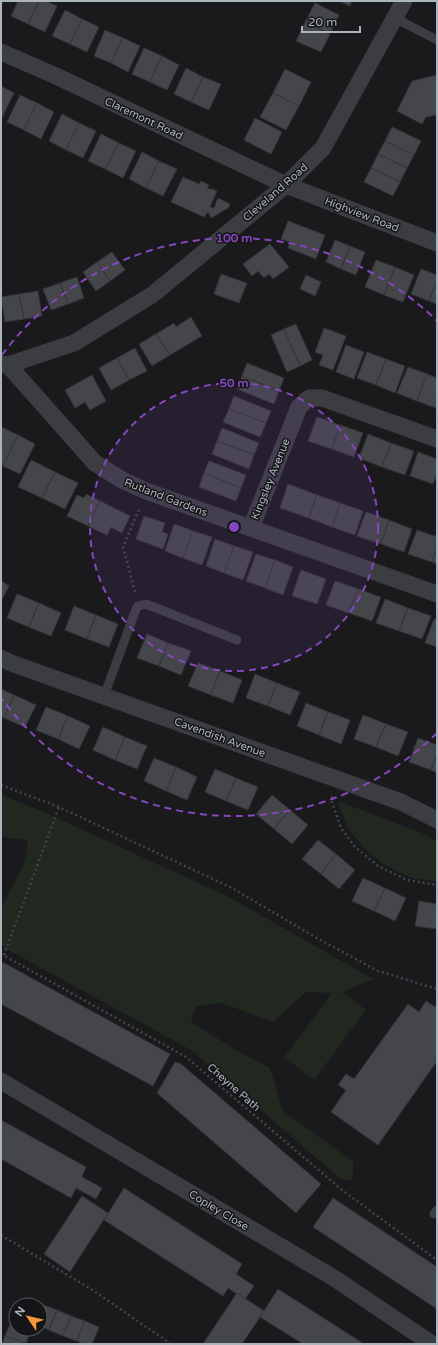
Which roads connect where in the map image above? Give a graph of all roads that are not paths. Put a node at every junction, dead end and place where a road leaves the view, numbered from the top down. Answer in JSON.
{"nodes":[{"id":1,"x":404,"y":1,"type":"edge"},
{"id":2,"x":395,"y":18,"type":"junction"},
{"id":3,"x":437,"y":40,"type":"edge"},
{"id":4,"x":1,"y":52,"type":"edge"},
{"id":5,"x":286,"y":186,"type":"junction"},
{"id":6,"x":437,"y":242,"type":"edge"},
{"id":7,"x":5,"y":364,"type":"edge"},
{"id":8,"x":437,"y":439,"type":"edge"},
{"id":9,"x":251,"y":528,"type":"junction"},
{"id":10,"x":437,"y":594,"type":"edge"},
{"id":11,"x":237,"y":640,"type":"dead end"},
{"id":12,"x":1,"y":658,"type":"edge"},
{"id":13,"x":104,"y":696,"type":"junction"},
{"id":14,"x":437,"y":820,"type":"edge"},
{"id":15,"x":1,"y":1081,"type":"edge"},
{"id":16,"x":432,"y":1344,"type":"edge"}],
"edges":[{"from":1,"to":2,"type":"street","name":"Cleveland Road"},
{"from":2,"to":3,"type":"lane"},
{"from":2,"to":5,"type":"street","name":"Cleveland Road"},
{"from":4,"to":5,"type":"street","name":"Claremont Road"},
{"from":5,"to":6,"type":"street","name":"Highview Road"},
{"from":5,"to":7,"type":"street","name":"Cleveland Road"},
{"from":7,"to":9,"type":"street","name":"Rutland Gardens"},
{"from":8,"to":9,"type":"street","name":"Kingsley Avenue"},
{"from":9,"to":10,"type":"street","name":"Kingsley Avenue"},
{"from":11,"to":13,"type":"lane"},
{"from":12,"to":13,"type":"street","name":"Cavendish Avenue"},
{"from":13,"to":14,"type":"street","name":"Cavendish Avenue"},
{"from":15,"to":16,"type":"street","name":"Copley Close"}]}
